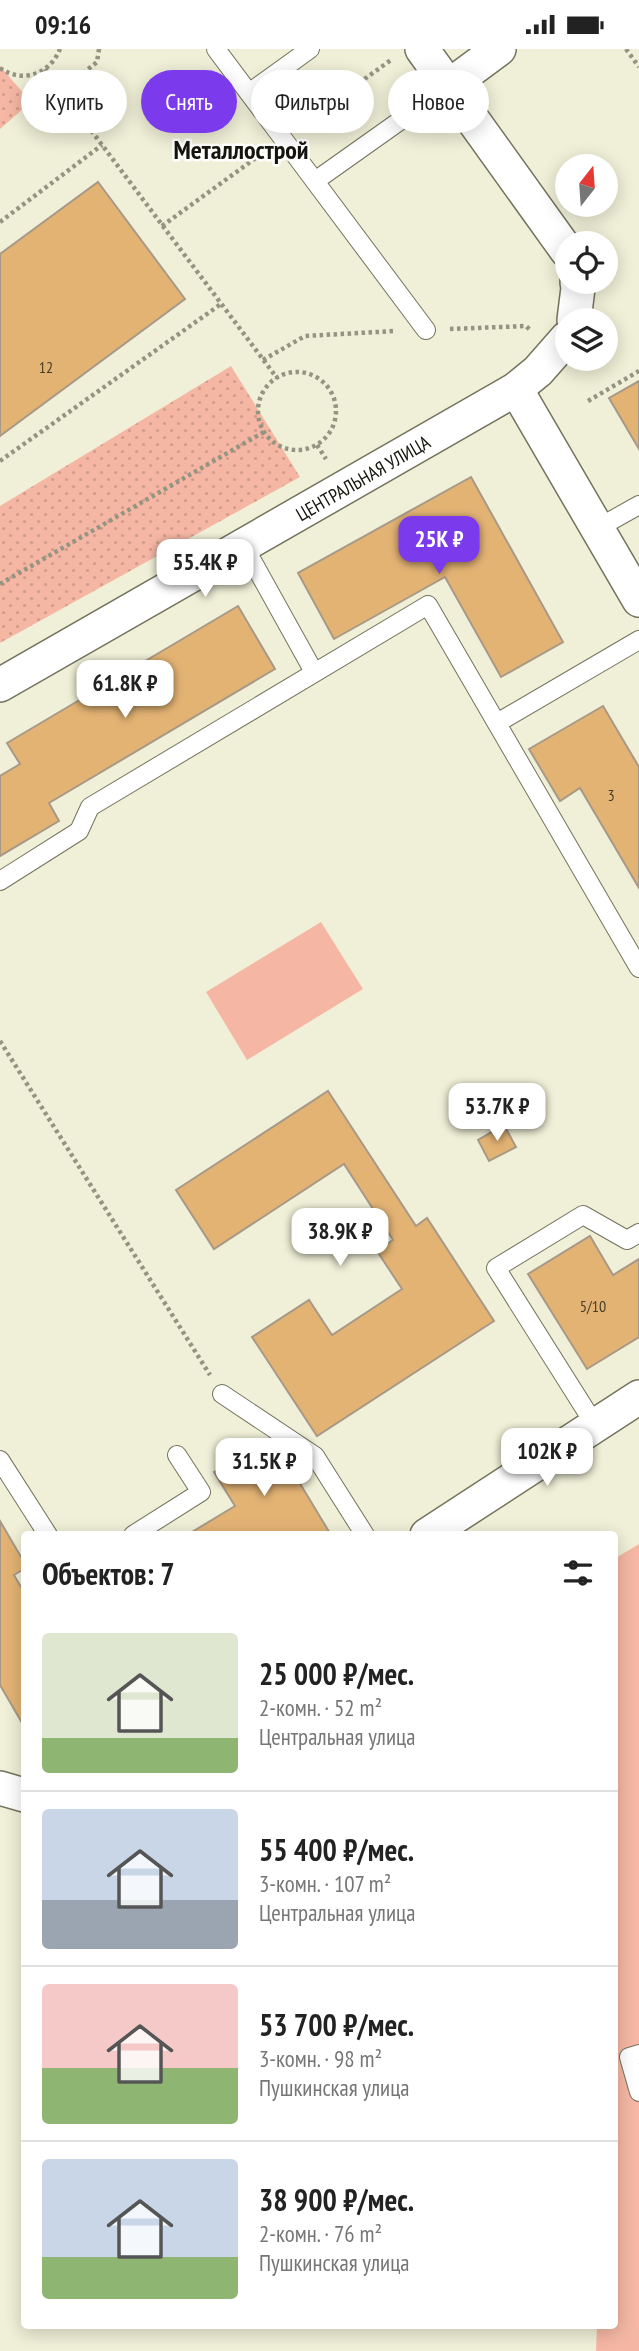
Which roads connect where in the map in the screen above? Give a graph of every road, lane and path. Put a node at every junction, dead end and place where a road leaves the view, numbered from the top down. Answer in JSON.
{"nodes":[{"id":1,"x":60,"y":49,"type":"edge"},
{"id":2,"x":99,"y":49,"type":"edge"},
{"id":3,"x":216,"y":49,"type":"edge"},
{"id":4,"x":310,"y":49,"type":"edge"},
{"id":5,"x":422,"y":49,"type":"edge"},
{"id":6,"x":499,"y":49,"type":"edge"},
{"id":7,"x":626,"y":49,"type":"edge"},
{"id":8,"x":639,"y":67,"type":"edge"},
{"id":9,"x":0,"y":68,"type":"edge"},
{"id":10,"x":46,"y":69,"type":"joint"},
{"id":11,"x":87,"y":70,"type":"edge"},
{"id":12,"x":437,"y":70,"type":"edge"},
{"id":13,"x":471,"y":70,"type":"edge"},
{"id":14,"x":249,"y":93,"type":"junction"},
{"id":15,"x":388,"y":129,"type":"edge"},
{"id":16,"x":93,"y":133,"type":"edge"},
{"id":17,"x":483,"y":133,"type":"edge"},
{"id":18,"x":102,"y":145,"type":"junction"},
{"id":19,"x":315,"y":181,"type":"junction"},
{"id":20,"x":0,"y":222,"type":"edge"},
{"id":21,"x":555,"y":234,"type":"edge"},
{"id":22,"x":221,"y":305,"type":"junction"},
{"id":23,"x":426,"y":330,"type":"dead end"},
{"id":24,"x":285,"y":346,"type":"dead end"},
{"id":25,"x":555,"y":352,"type":"edge"},
{"id":26,"x":263,"y":360,"type":"junction"},
{"id":27,"x":639,"y":371,"type":"edge"},
{"id":28,"x":277,"y":378,"type":"junction"},
{"id":29,"x":516,"y":389,"type":"junction"},
{"id":30,"x":588,"y":401,"type":"dead end"},
{"id":31,"x":264,"y":432,"type":"junction"},
{"id":32,"x":317,"y":445,"type":"junction"},
{"id":33,"x":325,"y":458,"type":"dead end"},
{"id":34,"x":0,"y":461,"type":"edge"},
{"id":35,"x":639,"y":505,"type":"edge"},
{"id":36,"x":598,"y":528,"type":"junction"},
{"id":37,"x":244,"y":546,"type":"junction"},
{"id":38,"x":0,"y":584,"type":"edge"},
{"id":39,"x":639,"y":600,"type":"edge"},
{"id":40,"x":639,"y":640,"type":"edge"},
{"id":41,"x":314,"y":672,"type":"junction"},
{"id":42,"x":0,"y":685,"type":"edge"},
{"id":43,"x":497,"y":723,"type":"junction"},
{"id":44,"x":0,"y":881,"type":"edge"},
{"id":45,"x":639,"y":968,"type":"edge"},
{"id":46,"x":0,"y":1041,"type":"edge"},
{"id":47,"x":639,"y":1233,"type":"edge"},
{"id":48,"x":222,"y":1394,"type":"joint"},
{"id":49,"x":639,"y":1397,"type":"edge"},
{"id":50,"x":595,"y":1425,"type":"junction"},
{"id":51,"x":177,"y":1455,"type":"dead end"},
{"id":52,"x":0,"y":1460,"type":"edge"},
{"id":53,"x":45,"y":1531,"type":"edge"},
{"id":54,"x":140,"y":1531,"type":"edge"},
{"id":55,"x":362,"y":1531,"type":"edge"},
{"id":56,"x":433,"y":1531,"type":"edge"},
{"id":57,"x":0,"y":1788,"type":"edge"},
{"id":58,"x":21,"y":1794,"type":"edge"},
{"id":59,"x":639,"y":2054,"type":"edge"},
{"id":60,"x":639,"y":2092,"type":"edge"}],
"edges":[{"from":1,"to":10,"type":"path"},
{"from":2,"to":11,"type":"path"},
{"from":3,"to":14,"type":"lane"},
{"from":4,"to":14,"type":"lane"},
{"from":5,"to":12,"type":"street"},
{"from":6,"to":13,"type":"street"},
{"from":7,"to":8,"type":"path"},
{"from":9,"to":10,"type":"path"},
{"from":14,"to":19,"type":"lane"},
{"from":15,"to":19,"type":"lane"},
{"from":16,"to":18,"type":"path"},
{"from":17,"to":21,"type":"street"},
{"from":18,"to":20,"type":"path"},
{"from":18,"to":22,"type":"path"},
{"from":19,"to":23,"type":"lane"},
{"from":22,"to":26,"type":"path"},
{"from":22,"to":34,"type":"path"},
{"from":24,"to":26,"type":"path"},
{"from":25,"to":29,"type":"street","name":"ЦЕНТРАЛЬНАЯ УЛИЦА"},
{"from":26,"to":28,"type":"path"},
{"from":27,"to":30,"type":"path"},
{"from":28,"to":31,"type":"path"},
{"from":28,"to":32,"type":"path"},
{"from":29,"to":36,"type":"street"},
{"from":29,"to":37,"type":"street","name":"ЦЕНТРАЛЬНАЯ УЛИЦА"},
{"from":31,"to":32,"type":"path"},
{"from":31,"to":38,"type":"path"},
{"from":32,"to":33,"type":"path"},
{"from":35,"to":36,"type":"lane"},
{"from":36,"to":39,"type":"street"},
{"from":37,"to":41,"type":"lane"},
{"from":37,"to":42,"type":"street","name":"ЦЕНТРАЛЬНАЯ УЛИЦА"},
{"from":40,"to":43,"type":"lane"},
{"from":41,"to":43,"type":"lane"},
{"from":41,"to":44,"type":"lane"},
{"from":43,"to":45,"type":"lane"},
{"from":46,"to":48,"type":"path"},
{"from":47,"to":50,"type":"lane"},
{"from":48,"to":55,"type":"lane"},
{"from":49,"to":50,"type":"street"},
{"from":50,"to":56,"type":"street"},
{"from":51,"to":54,"type":"lane"},
{"from":52,"to":53,"type":"lane"},
{"from":57,"to":58,"type":"street"},
{"from":59,"to":60,"type":"lane"}]}
